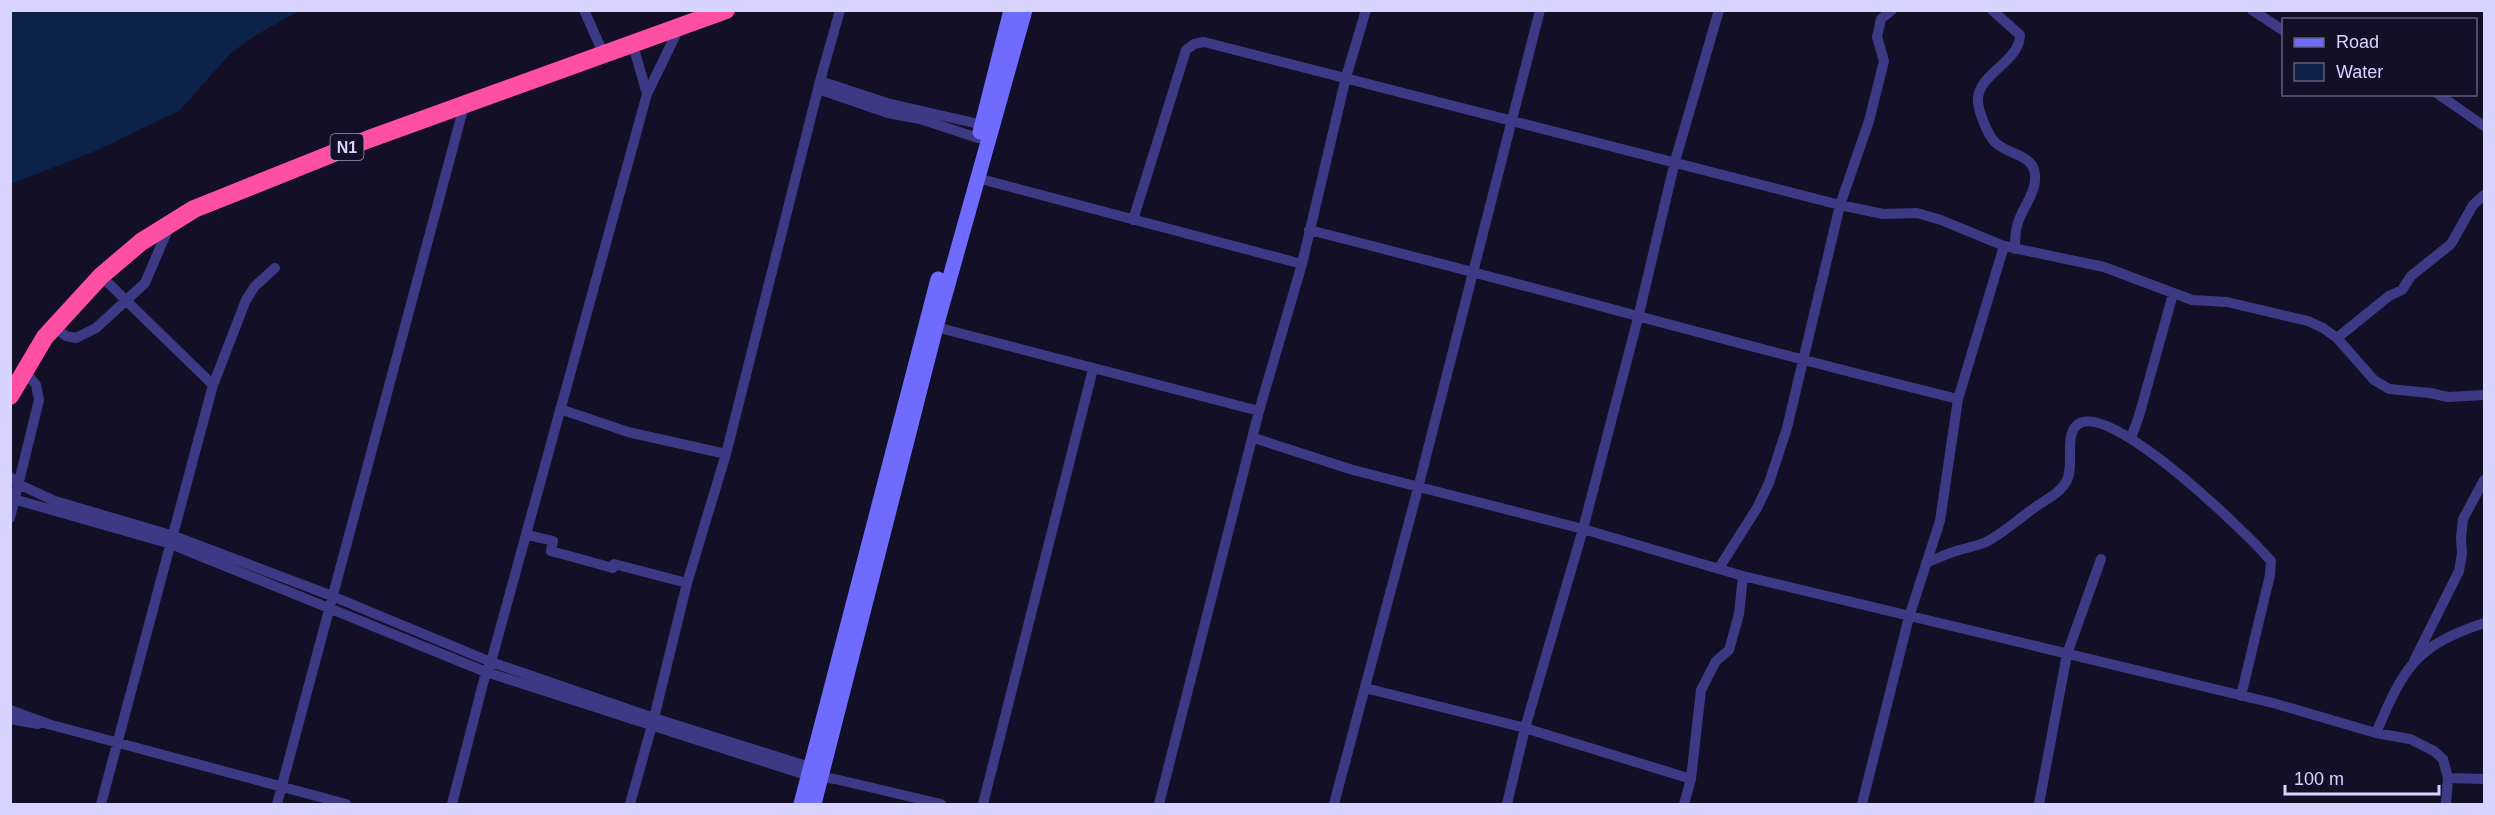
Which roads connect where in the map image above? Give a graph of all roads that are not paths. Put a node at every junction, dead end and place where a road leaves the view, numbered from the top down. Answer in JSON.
{"nodes":[{"id":1,"x":584,"y":10,"type":"edge"},
{"id":2,"x":726,"y":10,"type":"edge"},
{"id":3,"x":840,"y":10,"type":"edge"},
{"id":4,"x":1011,"y":10,"type":"edge"},
{"id":5,"x":1025,"y":10,"type":"edge"},
{"id":6,"x":1366,"y":10,"type":"edge"},
{"id":7,"x":1540,"y":10,"type":"edge"},
{"id":8,"x":1719,"y":10,"type":"edge"},
{"id":9,"x":1892,"y":10,"type":"edge"},
{"id":10,"x":1992,"y":10,"type":"edge"},
{"id":11,"x":2252,"y":10,"type":"edge"},
{"id":12,"x":679,"y":28,"type":"junction"},
{"id":13,"x":2282,"y":30,"type":"edge"},
{"id":14,"x":633,"y":45,"type":"junction"},
{"id":15,"x":604,"y":55,"type":"junction"},
{"id":16,"x":1346,"y":77,"type":"junction"},
{"id":17,"x":819,"y":85,"type":"junction"},
{"id":18,"x":647,"y":94,"type":"junction"},
{"id":19,"x":2441,"y":96,"type":"edge"},
{"id":20,"x":464,"y":106,"type":"junction"},
{"id":21,"x":1512,"y":119,"type":"junction"},
{"id":22,"x":2484,"y":126,"type":"edge"},
{"id":23,"x":980,"y":132,"type":"junction"},
{"id":24,"x":1675,"y":161,"type":"junction"},
{"id":25,"x":977,"y":178,"type":"junction"},
{"id":26,"x":2484,"y":195,"type":"edge"},
{"id":27,"x":1840,"y":205,"type":"junction"},
{"id":28,"x":1133,"y":219,"type":"junction"},
{"id":29,"x":172,"y":221,"type":"junction"},
{"id":30,"x":1310,"y":230,"type":"junction"},
{"id":31,"x":2009,"y":247,"type":"junction"},
{"id":32,"x":1302,"y":264,"type":"junction"},
{"id":33,"x":275,"y":268,"type":"dead end"},
{"id":34,"x":1474,"y":272,"type":"junction"},
{"id":35,"x":101,"y":276,"type":"junction"},
{"id":36,"x":2173,"y":294,"type":"junction"},
{"id":37,"x":128,"y":300,"type":"junction"},
{"id":38,"x":1638,"y":318,"type":"junction"},
{"id":39,"x":54,"y":327,"type":"junction"},
{"id":40,"x":936,"y":327,"type":"junction"},
{"id":41,"x":2337,"y":338,"type":"junction"},
{"id":42,"x":1802,"y":361,"type":"junction"},
{"id":43,"x":1093,"y":369,"type":"junction"},
{"id":44,"x":24,"y":370,"type":"junction"},
{"id":45,"x":213,"y":385,"type":"junction"},
{"id":46,"x":2484,"y":395,"type":"edge"},
{"id":47,"x":10,"y":396,"type":"edge"},
{"id":48,"x":1958,"y":399,"type":"junction"},
{"id":49,"x":560,"y":409,"type":"junction"},
{"id":50,"x":1259,"y":411,"type":"junction"},
{"id":51,"x":1254,"y":438,"type":"junction"},
{"id":52,"x":2131,"y":438,"type":"junction"},
{"id":53,"x":726,"y":454,"type":"junction"},
{"id":54,"x":10,"y":477,"type":"edge"},
{"id":55,"x":2484,"y":480,"type":"edge"},
{"id":56,"x":20,"y":485,"type":"junction"},
{"id":57,"x":1418,"y":488,"type":"junction"},
{"id":58,"x":13,"y":499,"type":"edge"},
{"id":59,"x":10,"y":518,"type":"edge"},
{"id":60,"x":1583,"y":528,"type":"junction"},
{"id":61,"x":528,"y":535,"type":"junction"},
{"id":62,"x":172,"y":540,"type":"junction"},
{"id":63,"x":2101,"y":559,"type":"dead end"},
{"id":64,"x":1926,"y":563,"type":"junction"},
{"id":65,"x":1719,"y":568,"type":"junction"},
{"id":66,"x":1743,"y":576,"type":"junction"},
{"id":67,"x":687,"y":583,"type":"junction"},
{"id":68,"x":330,"y":602,"type":"junction"},
{"id":69,"x":1909,"y":617,"type":"junction"},
{"id":70,"x":2484,"y":622,"type":"edge"},
{"id":71,"x":2067,"y":654,"type":"junction"},
{"id":72,"x":2414,"y":661,"type":"junction"},
{"id":73,"x":489,"y":667,"type":"junction"},
{"id":74,"x":1365,"y":688,"type":"junction"},
{"id":75,"x":2241,"y":696,"type":"junction"},
{"id":76,"x":10,"y":710,"type":"edge"},
{"id":77,"x":10,"y":719,"type":"edge"},
{"id":78,"x":653,"y":723,"type":"junction"},
{"id":79,"x":48,"y":724,"type":"junction"},
{"id":80,"x":1525,"y":728,"type":"junction"},
{"id":81,"x":2376,"y":733,"type":"junction"},
{"id":82,"x":119,"y":742,"type":"junction"},
{"id":83,"x":820,"y":775,"type":"junction"},
{"id":84,"x":2448,"y":778,"type":"junction"},
{"id":85,"x":2484,"y":778,"type":"edge"},
{"id":86,"x":1691,"y":779,"type":"junction"},
{"id":87,"x":282,"y":788,"type":"junction"},
{"id":88,"x":101,"y":804,"type":"edge"},
{"id":89,"x":277,"y":804,"type":"edge"},
{"id":90,"x":346,"y":804,"type":"edge"},
{"id":91,"x":452,"y":804,"type":"edge"},
{"id":92,"x":630,"y":804,"type":"edge"},
{"id":93,"x":801,"y":804,"type":"edge"},
{"id":94,"x":814,"y":804,"type":"edge"},
{"id":95,"x":940,"y":804,"type":"edge"},
{"id":96,"x":983,"y":804,"type":"edge"},
{"id":97,"x":1159,"y":804,"type":"edge"},
{"id":98,"x":1334,"y":804,"type":"edge"},
{"id":99,"x":1507,"y":804,"type":"edge"},
{"id":100,"x":1684,"y":804,"type":"edge"},
{"id":101,"x":1862,"y":804,"type":"edge"},
{"id":102,"x":2037,"y":804,"type":"edge"},
{"id":103,"x":2446,"y":804,"type":"edge"}],
"edges":[{"from":1,"to":15,"type":"street"},
{"from":2,"to":12,"type":"highway","number":"N1"},
{"from":3,"to":17,"type":"street"},
{"from":4,"to":23,"type":"street"},
{"from":5,"to":25,"type":"street"},
{"from":6,"to":16,"type":"street"},
{"from":7,"to":21,"type":"street"},
{"from":8,"to":24,"type":"street"},
{"from":9,"to":27,"type":"street"},
{"from":10,"to":31,"type":"street"},
{"from":11,"to":13,"type":"street"},
{"from":12,"to":14,"type":"highway","number":"N1"},
{"from":12,"to":18,"type":"street"},
{"from":14,"to":15,"type":"highway","number":"N1"},
{"from":14,"to":18,"type":"street"},
{"from":15,"to":20,"type":"highway","number":"N1"},
{"from":16,"to":21,"type":"street"},
{"from":16,"to":28,"type":"street"},
{"from":16,"to":30,"type":"street"},
{"from":17,"to":23,"type":"street"},
{"from":17,"to":53,"type":"street"},
{"from":18,"to":49,"type":"street"},
{"from":19,"to":22,"type":"street"},
{"from":20,"to":29,"type":"highway","number":"N1"},
{"from":20,"to":68,"type":"street"},
{"from":21,"to":24,"type":"street"},
{"from":21,"to":34,"type":"street"},
{"from":23,"to":83,"type":"street"},
{"from":24,"to":27,"type":"street"},
{"from":24,"to":38,"type":"street"},
{"from":25,"to":28,"type":"street"},
{"from":25,"to":40,"type":"street"},
{"from":26,"to":41,"type":"street"},
{"from":27,"to":31,"type":"street"},
{"from":27,"to":42,"type":"street"},
{"from":28,"to":32,"type":"street"},
{"from":29,"to":35,"type":"highway","number":"N1"},
{"from":29,"to":37,"type":"street"},
{"from":30,"to":32,"type":"street"},
{"from":30,"to":34,"type":"street"},
{"from":31,"to":36,"type":"street"},
{"from":31,"to":48,"type":"street"},
{"from":32,"to":50,"type":"street"},
{"from":33,"to":45,"type":"street"},
{"from":34,"to":38,"type":"street"},
{"from":34,"to":57,"type":"street"},
{"from":35,"to":37,"type":"street"},
{"from":35,"to":39,"type":"highway","number":"N1"},
{"from":36,"to":41,"type":"street"},
{"from":36,"to":52,"type":"street"},
{"from":37,"to":39,"type":"street"},
{"from":37,"to":45,"type":"street"},
{"from":38,"to":42,"type":"street"},
{"from":38,"to":60,"type":"street"},
{"from":39,"to":44,"type":"highway","number":"N1"},
{"from":40,"to":43,"type":"street"},
{"from":40,"to":83,"type":"street"},
{"from":41,"to":46,"type":"street"},
{"from":42,"to":48,"type":"street"},
{"from":42,"to":65,"type":"street"},
{"from":43,"to":50,"type":"street"},
{"from":43,"to":96,"type":"street"},
{"from":44,"to":47,"type":"highway","number":"N1"},
{"from":44,"to":56,"type":"street"},
{"from":45,"to":62,"type":"street"},
{"from":48,"to":64,"type":"street"},
{"from":49,"to":53,"type":"street"},
{"from":49,"to":61,"type":"street"},
{"from":50,"to":51,"type":"street"},
{"from":51,"to":57,"type":"street"},
{"from":51,"to":97,"type":"street"},
{"from":52,"to":64,"type":"street"},
{"from":52,"to":75,"type":"street"},
{"from":53,"to":67,"type":"street"},
{"from":54,"to":56,"type":"street"},
{"from":55,"to":72,"type":"street"},
{"from":56,"to":58,"type":"street"},
{"from":56,"to":62,"type":"street"},
{"from":57,"to":60,"type":"street"},
{"from":57,"to":74,"type":"street"},
{"from":58,"to":59,"type":"street"},
{"from":58,"to":62,"type":"street"},
{"from":60,"to":65,"type":"street"},
{"from":60,"to":80,"type":"street"},
{"from":61,"to":67,"type":"street"},
{"from":61,"to":73,"type":"street"},
{"from":62,"to":68,"type":"street"},
{"from":62,"to":82,"type":"street"},
{"from":63,"to":71,"type":"street"},
{"from":64,"to":69,"type":"street"},
{"from":65,"to":66,"type":"street"},
{"from":66,"to":69,"type":"street"},
{"from":66,"to":86,"type":"street"},
{"from":67,"to":78,"type":"street"},
{"from":68,"to":73,"type":"street"},
{"from":68,"to":87,"type":"street"},
{"from":69,"to":71,"type":"street"},
{"from":69,"to":101,"type":"street"},
{"from":70,"to":72,"type":"street"},
{"from":71,"to":75,"type":"street"},
{"from":71,"to":102,"type":"street"},
{"from":72,"to":81,"type":"street"},
{"from":73,"to":78,"type":"street"},
{"from":73,"to":91,"type":"street"},
{"from":74,"to":80,"type":"street"},
{"from":74,"to":98,"type":"street"},
{"from":75,"to":81,"type":"street"},
{"from":76,"to":79,"type":"street"},
{"from":77,"to":79,"type":"street"},
{"from":78,"to":83,"type":"street"},
{"from":78,"to":92,"type":"street"},
{"from":79,"to":82,"type":"street"},
{"from":80,"to":86,"type":"street"},
{"from":80,"to":99,"type":"street"},
{"from":81,"to":84,"type":"street"},
{"from":82,"to":87,"type":"street"},
{"from":82,"to":88,"type":"street"},
{"from":83,"to":93,"type":"street"},
{"from":83,"to":94,"type":"street"},
{"from":83,"to":95,"type":"street"},
{"from":84,"to":85,"type":"street"},
{"from":84,"to":103,"type":"street"},
{"from":86,"to":100,"type":"street"},
{"from":87,"to":89,"type":"street"},
{"from":87,"to":90,"type":"street"}]}
